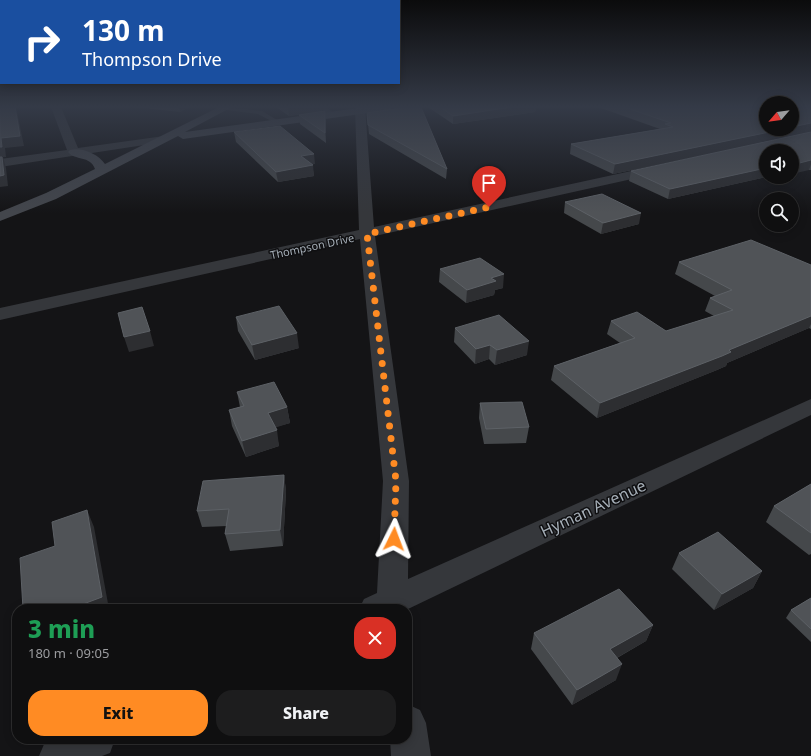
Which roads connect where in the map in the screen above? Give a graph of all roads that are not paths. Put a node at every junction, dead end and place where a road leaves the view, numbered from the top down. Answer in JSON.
{"nodes":[{"id":1,"x":70,"y":142,"type":"edge"},
{"id":2,"x":141,"y":142,"type":"edge"},
{"id":3,"x":158,"y":142,"type":"edge"},
{"id":4,"x":363,"y":142,"type":"edge"},
{"id":5,"x":74,"y":152,"type":"junction"},
{"id":6,"x":0,"y":163,"type":"edge"},
{"id":7,"x":671,"y":167,"type":"edge"},
{"id":8,"x":102,"y":171,"type":"junction"},
{"id":9,"x":51,"y":196,"type":"junction"},
{"id":10,"x":0,"y":217,"type":"edge"},
{"id":11,"x":0,"y":228,"type":"edge"},
{"id":12,"x":367,"y":234,"type":"junction"},
{"id":13,"x":0,"y":314,"type":"edge"},
{"id":14,"x":811,"y":406,"type":"edge"},
{"id":15,"x":386,"y":604,"type":"edge"},
{"id":16,"x":392,"y":604,"type":"edge"},
{"id":17,"x":85,"y":744,"type":"edge"},
{"id":18,"x":410,"y":744,"type":"edge"},
{"id":19,"x":59,"y":756,"type":"edge"},
{"id":20,"x":411,"y":756,"type":"edge"}],
"edges":[{"from":1,"to":5,"type":"street"},
{"from":2,"to":5,"type":"street"},
{"from":3,"to":8,"type":"main road"},
{"from":4,"to":12,"type":"street"},
{"from":5,"to":6,"type":"street"},
{"from":5,"to":8,"type":"main road"},
{"from":7,"to":12,"type":"street","name":"Thompson Drive"},
{"from":8,"to":9,"type":"main road"},
{"from":9,"to":10,"type":"main road"},
{"from":9,"to":11,"type":"main road"},
{"from":12,"to":13,"type":"street","name":"Thompson Drive"},
{"from":12,"to":15,"type":"street"},
{"from":14,"to":16,"type":"street","name":"Hyman Avenue"},
{"from":17,"to":19,"type":"street"},
{"from":18,"to":20,"type":"street"}]}
